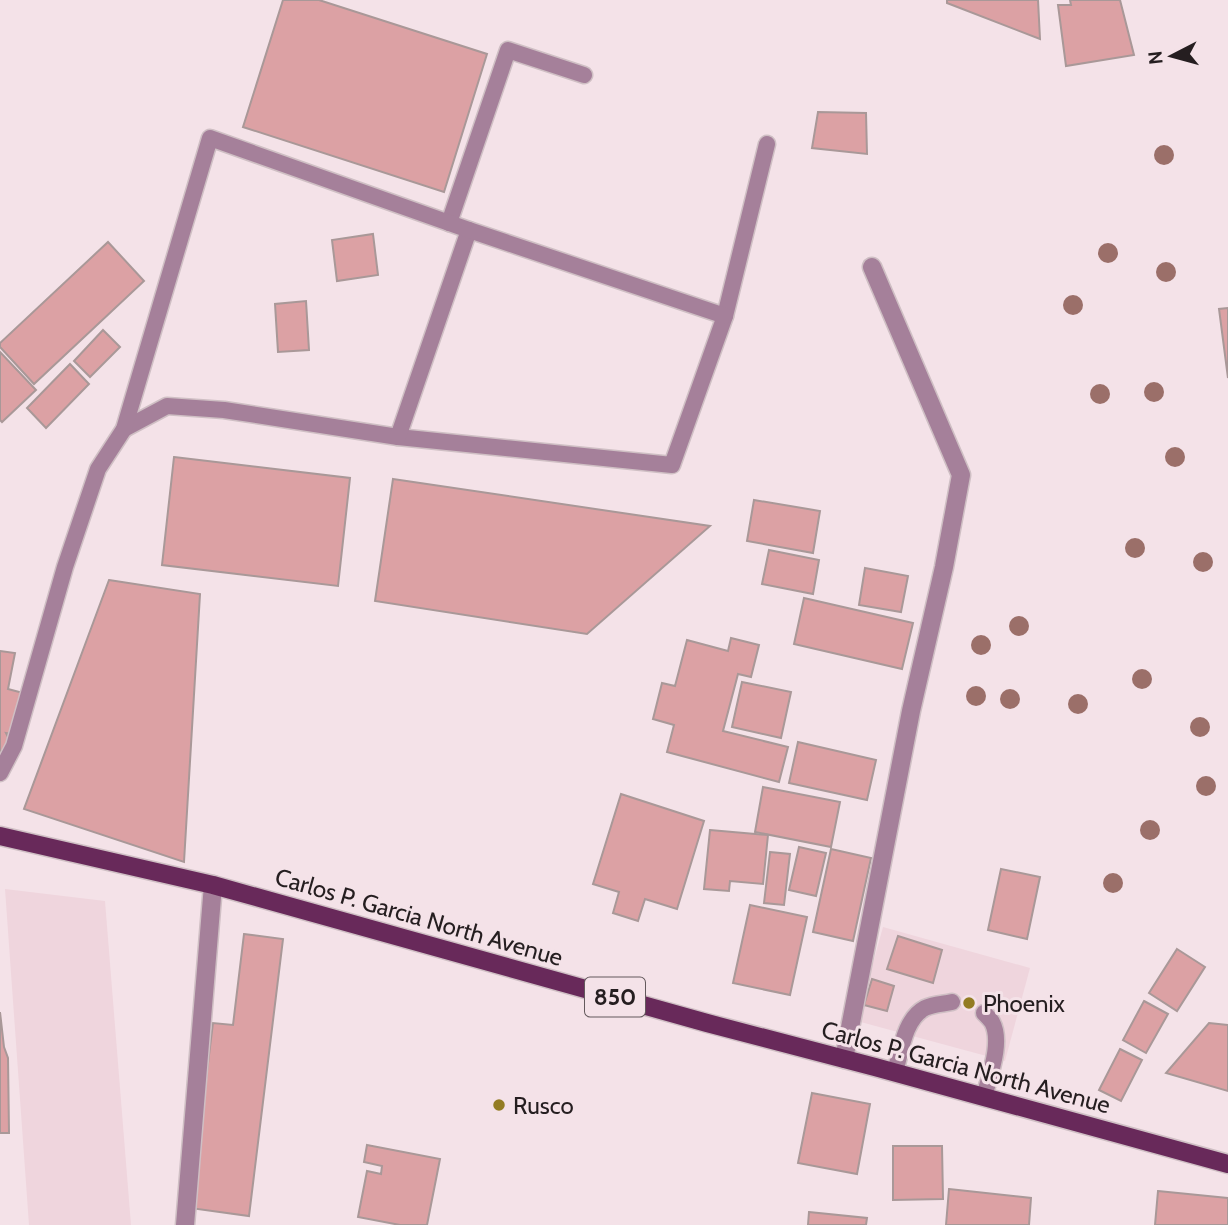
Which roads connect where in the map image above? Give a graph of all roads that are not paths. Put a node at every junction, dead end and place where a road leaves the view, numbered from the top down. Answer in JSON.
{"nodes":[{"id":1,"x":584,"y":75,"type":"dead end"},
{"id":2,"x":767,"y":144,"type":"dead end"},
{"id":3,"x":449,"y":223,"type":"junction"},
{"id":4,"x":468,"y":230,"type":"junction"},
{"id":5,"x":873,"y":267,"type":"dead end"},
{"id":6,"x":725,"y":316,"type":"junction"},
{"id":7,"x":124,"y":429,"type":"junction"},
{"id":8,"x":398,"y":437,"type":"junction"},
{"id":9,"x":0,"y":774,"type":"edge"},
{"id":10,"x":0,"y":836,"type":"edge"},
{"id":11,"x":213,"y":885,"type":"junction"},
{"id":12,"x":952,"y":1002,"type":"dead end"},
{"id":13,"x":984,"y":1013,"type":"dead end"},
{"id":14,"x":844,"y":1059,"type":"junction"},
{"id":15,"x":895,"y":1072,"type":"junction"},
{"id":16,"x":984,"y":1097,"type":"junction"},
{"id":17,"x":1228,"y":1164,"type":"edge"},
{"id":18,"x":185,"y":1225,"type":"edge"}],
"edges":[{"from":1,"to":3,"type":"lane"},
{"from":2,"to":6,"type":"lane"},
{"from":3,"to":4,"type":"lane"},
{"from":3,"to":7,"type":"lane"},
{"from":4,"to":6,"type":"lane"},
{"from":4,"to":8,"type":"lane"},
{"from":5,"to":14,"type":"street"},
{"from":6,"to":8,"type":"lane"},
{"from":7,"to":8,"type":"lane"},
{"from":7,"to":9,"type":"lane"},
{"from":10,"to":11,"type":"main road","name":"Carlos P. Garcia North Avenue","number":"850"},
{"from":11,"to":14,"type":"main road","name":"Carlos P. Garcia North Avenue","number":"850"},
{"from":11,"to":18,"type":"street"},
{"from":12,"to":15,"type":"lane"},
{"from":13,"to":16,"type":"lane"},
{"from":14,"to":15,"type":"main road","name":"Carlos P. Garcia North Avenue","number":"850"},
{"from":15,"to":16,"type":"main road","name":"Carlos P. Garcia North Avenue","number":"850"},
{"from":16,"to":17,"type":"main road","name":"Carlos P. Garcia North Avenue","number":"850"}]}
